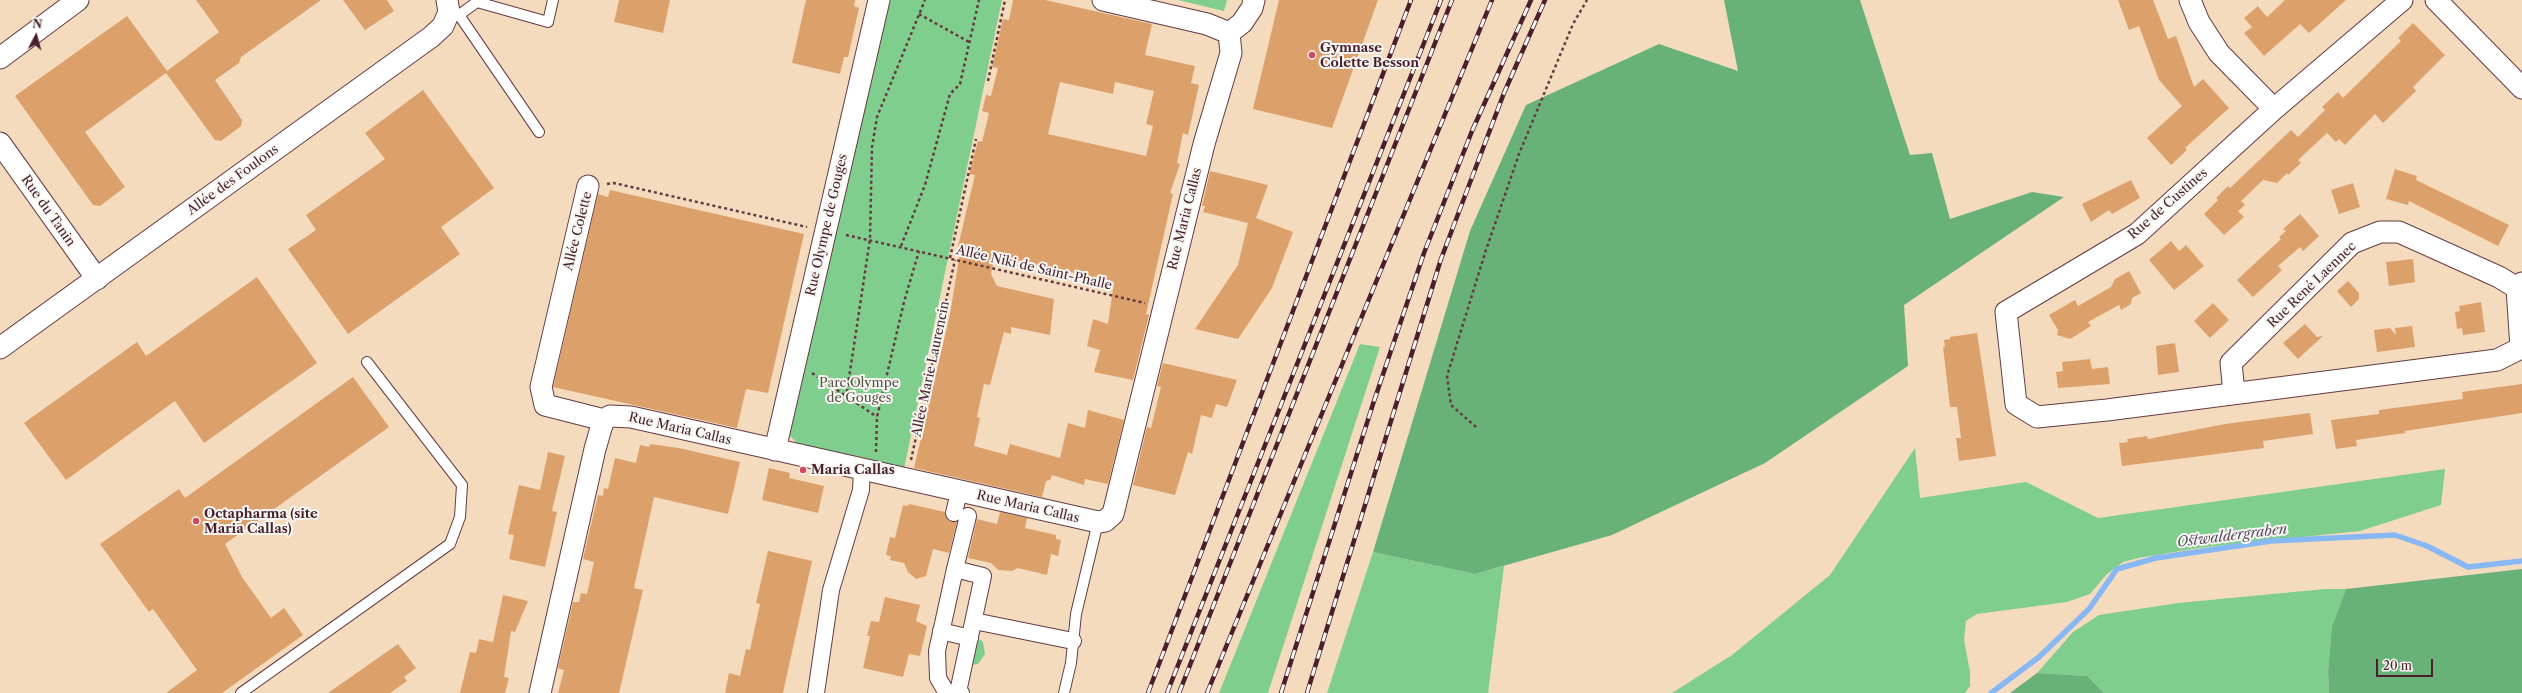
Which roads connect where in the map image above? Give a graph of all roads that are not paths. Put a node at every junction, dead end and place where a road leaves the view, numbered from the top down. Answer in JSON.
{"nodes":[{"id":1,"x":78,"y":0,"type":"edge"},
{"id":2,"x":554,"y":0,"type":"edge"},
{"id":3,"x":879,"y":0,"type":"edge"},
{"id":4,"x":1104,"y":0,"type":"edge"},
{"id":5,"x":1254,"y":0,"type":"edge"},
{"id":6,"x":2190,"y":0,"type":"edge"},
{"id":7,"x":2402,"y":0,"type":"edge"},
{"id":8,"x":2436,"y":0,"type":"edge"},
{"id":9,"x":452,"y":9,"type":"edge"},
{"id":10,"x":1229,"y":33,"type":"junction"},
{"id":11,"x":0,"y":58,"type":"edge"},
{"id":12,"x":2522,"y":88,"type":"edge"},
{"id":13,"x":2274,"y":110,"type":"junction"},
{"id":14,"x":540,"y":132,"type":"dead end"},
{"id":15,"x":0,"y":143,"type":"edge"},
{"id":16,"x":588,"y":186,"type":"road end"},
{"id":17,"x":97,"y":279,"type":"junction"},
{"id":18,"x":2520,"y":285,"type":"edge"},
{"id":19,"x":2521,"y":320,"type":"edge"},
{"id":20,"x":0,"y":348,"type":"edge"},
{"id":21,"x":367,"y":362,"type":"dead end"},
{"id":22,"x":2234,"y":392,"type":"junction"},
{"id":23,"x":2107,"y":410,"type":"joint"},
{"id":24,"x":604,"y":420,"type":"junction"},
{"id":25,"x":775,"y":450,"type":"junction"},
{"id":26,"x":862,"y":469,"type":"junction"},
{"id":27,"x":959,"y":492,"type":"junction"},
{"id":28,"x":1098,"y":522,"type":"junction"},
{"id":29,"x":955,"y":569,"type":"junction"},
{"id":30,"x":974,"y":621,"type":"junction"},
{"id":31,"x":941,"y":631,"type":"junction"},
{"id":32,"x":970,"y":638,"type":"junction"},
{"id":33,"x":1073,"y":641,"type":"junction"},
{"id":34,"x":949,"y":692,"type":"edge"},
{"id":35,"x":241,"y":693,"type":"edge"},
{"id":36,"x":540,"y":693,"type":"edge"},
{"id":37,"x":816,"y":693,"type":"edge"},
{"id":38,"x":1064,"y":693,"type":"edge"}],
"edges":[{"from":1,"to":11,"type":"street"},
{"from":2,"to":9,"type":"lane"},
{"from":3,"to":25,"type":"street","name":"Rue Olympe de Gouges"},
{"from":4,"to":10,"type":"street"},
{"from":5,"to":10,"type":"street"},
{"from":6,"to":13,"type":"street"},
{"from":7,"to":13,"type":"street","name":"Rue de Custines"},
{"from":8,"to":12,"type":"street"},
{"from":9,"to":14,"type":"lane"},
{"from":9,"to":17,"type":"street","name":"Allée des Foulons"},
{"from":10,"to":28,"type":"street","name":"Rue Maria Callas"},
{"from":13,"to":23,"type":"street","name":"Rue de Custines"},
{"from":15,"to":17,"type":"street","name":"Rue du Tanin"},
{"from":16,"to":24,"type":"street","name":"Allée Colette"},
{"from":17,"to":20,"type":"street","name":"Allée des Foulons"},
{"from":18,"to":19,"type":"street","name":"Rue René Laennec"},
{"from":18,"to":22,"type":"street","name":"Rue René Laennec"},
{"from":19,"to":22,"type":"street","name":"Rue René Laennec"},
{"from":21,"to":35,"type":"lane"},
{"from":22,"to":23,"type":"street","name":"Rue René Laennec"},
{"from":24,"to":25,"type":"street","name":"Rue Maria Callas"},
{"from":24,"to":36,"type":"street"},
{"from":25,"to":26,"type":"street","name":"Rue Maria Callas"},
{"from":26,"to":27,"type":"street","name":"Rue Maria Callas"},
{"from":26,"to":37,"type":"street"},
{"from":27,"to":28,"type":"street","name":"Rue Maria Callas"},
{"from":27,"to":29,"type":"street","name":"Rue Maria Callas"},
{"from":28,"to":33,"type":"lane","name":"Rue Maria Callas"},
{"from":29,"to":30,"type":"street","name":"Rue Maria Callas"},
{"from":29,"to":31,"type":"street","name":"Rue Maria Callas"},
{"from":30,"to":32,"type":"street","name":"Rue Maria Callas"},
{"from":30,"to":33,"type":"street"},
{"from":31,"to":32,"type":"street"},
{"from":31,"to":34,"type":"street","name":"Rue Maria Callas"},
{"from":32,"to":34,"type":"street","name":"Rue Maria Callas"},
{"from":33,"to":38,"type":"lane","name":"Rue Maria Callas"}]}
